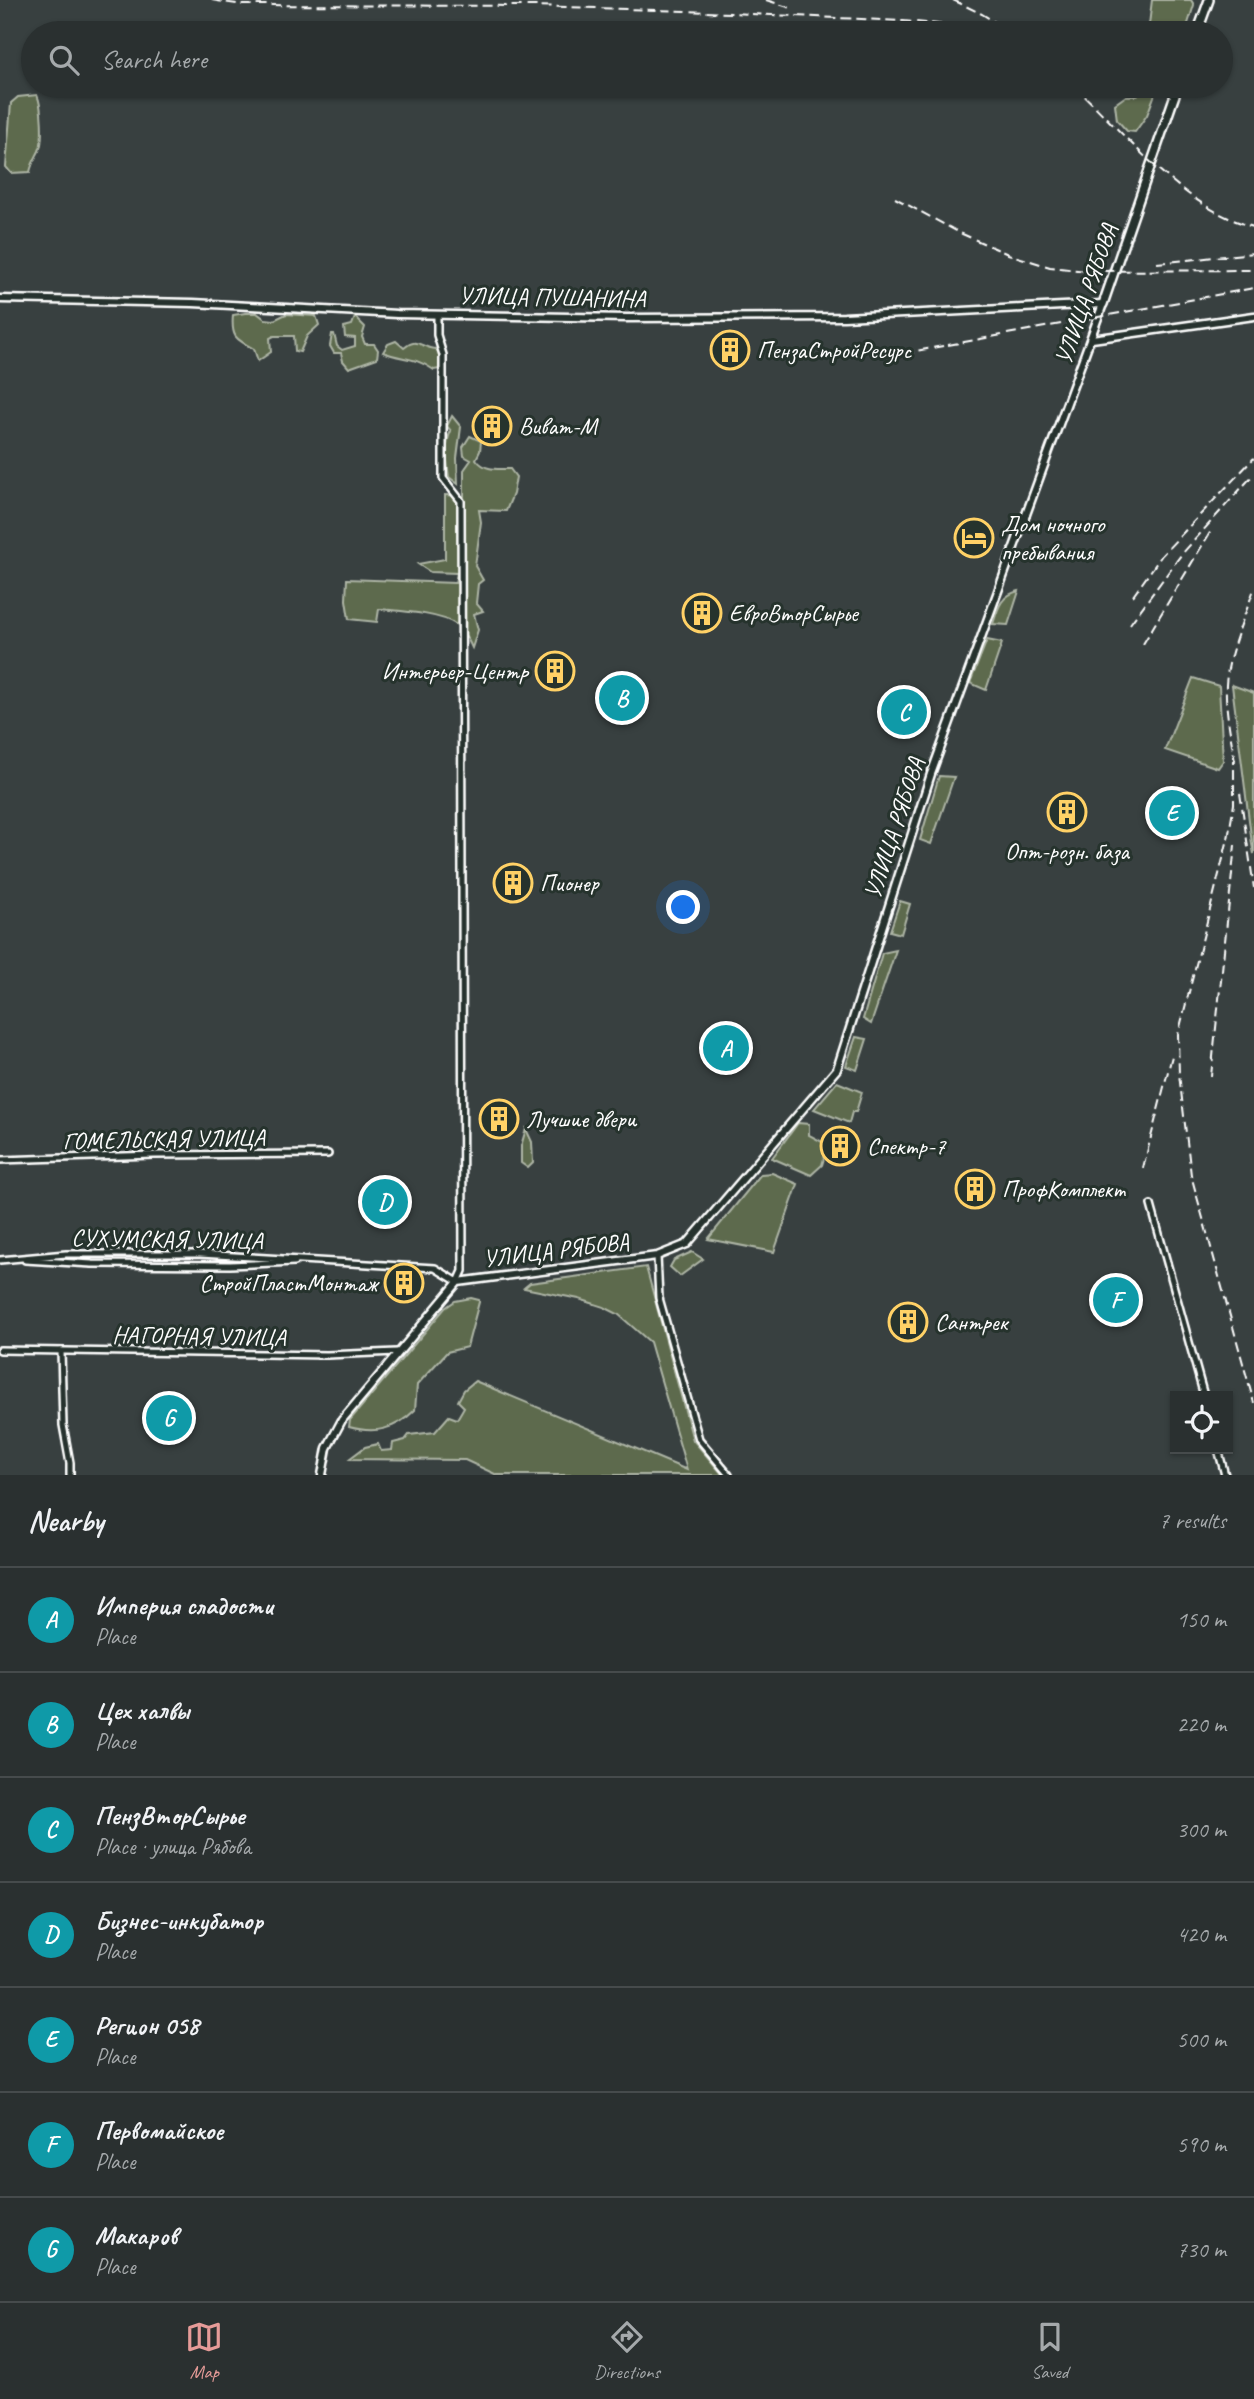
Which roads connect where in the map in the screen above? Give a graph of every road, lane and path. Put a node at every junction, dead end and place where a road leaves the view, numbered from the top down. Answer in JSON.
{"nodes":[{"id":1,"x":1209,"y":0,"type":"edge"},
{"id":2,"x":1201,"y":21,"type":"edge"},
{"id":3,"x":1174,"y":98,"type":"edge"},
{"id":4,"x":0,"y":299,"type":"edge"},
{"id":5,"x":1103,"y":303,"type":"junction"},
{"id":6,"x":438,"y":315,"type":"junction"},
{"id":7,"x":1254,"y":316,"type":"edge"},
{"id":8,"x":1091,"y":339,"type":"junction"},
{"id":9,"x":328,"y":1154,"type":"dead end"},
{"id":10,"x":0,"y":1160,"type":"edge"},
{"id":11,"x":1151,"y":1205,"type":"dead end"},
{"id":12,"x":657,"y":1256,"type":"junction"},
{"id":13,"x":18,"y":1259,"type":"junction"},
{"id":14,"x":0,"y":1260,"type":"edge"},
{"id":15,"x":315,"y":1261,"type":"junction"},
{"id":16,"x":458,"y":1282,"type":"junction"},
{"id":17,"x":0,"y":1350,"type":"edge"},
{"id":18,"x":61,"y":1351,"type":"junction"},
{"id":19,"x":397,"y":1352,"type":"junction"},
{"id":20,"x":1203,"y":1391,"type":"edge"},
{"id":21,"x":1219,"y":1454,"type":"edge"},
{"id":22,"x":70,"y":1475,"type":"edge"},
{"id":23,"x":322,"y":1475,"type":"edge"},
{"id":24,"x":729,"y":1475,"type":"edge"},
{"id":25,"x":1225,"y":1475,"type":"edge"}],
"edges":[{"from":1,"to":2,"type":"main road"},
{"from":3,"to":5,"type":"main road","name":"УЛИЦА РЯБОВА"},
{"from":4,"to":6,"type":"street","name":"УЛИЦА ПУШАНИНА"},
{"from":5,"to":6,"type":"street","name":"УЛИЦА ПУШАНИНА"},
{"from":5,"to":8,"type":"street","name":"УЛИЦА РЯБОВА"},
{"from":6,"to":16,"type":"street","name":"УЛИЦА РЯБОВА"},
{"from":7,"to":8,"type":"street"},
{"from":8,"to":12,"type":"street","name":"УЛИЦА РЯБОВА"},
{"from":9,"to":10,"type":"street","name":"ГОМЕЛЬСКАЯ УЛИЦА"},
{"from":11,"to":20,"type":"street"},
{"from":12,"to":16,"type":"street","name":"УЛИЦА РЯБОВА"},
{"from":12,"to":24,"type":"street"},
{"from":13,"to":14,"type":"street","name":"СУХУМСКАЯ УЛИЦА"},
{"from":13,"to":15,"type":"street","name":"СУХУМСКАЯ УЛИЦА"},
{"from":13,"to":15,"type":"street","name":"СУХУМСКАЯ УЛИЦА"},
{"from":15,"to":16,"type":"street","name":"СУХУМСКАЯ УЛИЦА"},
{"from":16,"to":19,"type":"street","name":"УЛИЦА РЯБОВА"},
{"from":17,"to":18,"type":"street","name":"НАГОРНАЯ УЛИЦА"},
{"from":18,"to":19,"type":"street","name":"НАГОРНАЯ УЛИЦА"},
{"from":18,"to":22,"type":"street"},
{"from":19,"to":23,"type":"street","name":"УЛИЦА РЯБОВА"},
{"from":21,"to":25,"type":"street"}]}
